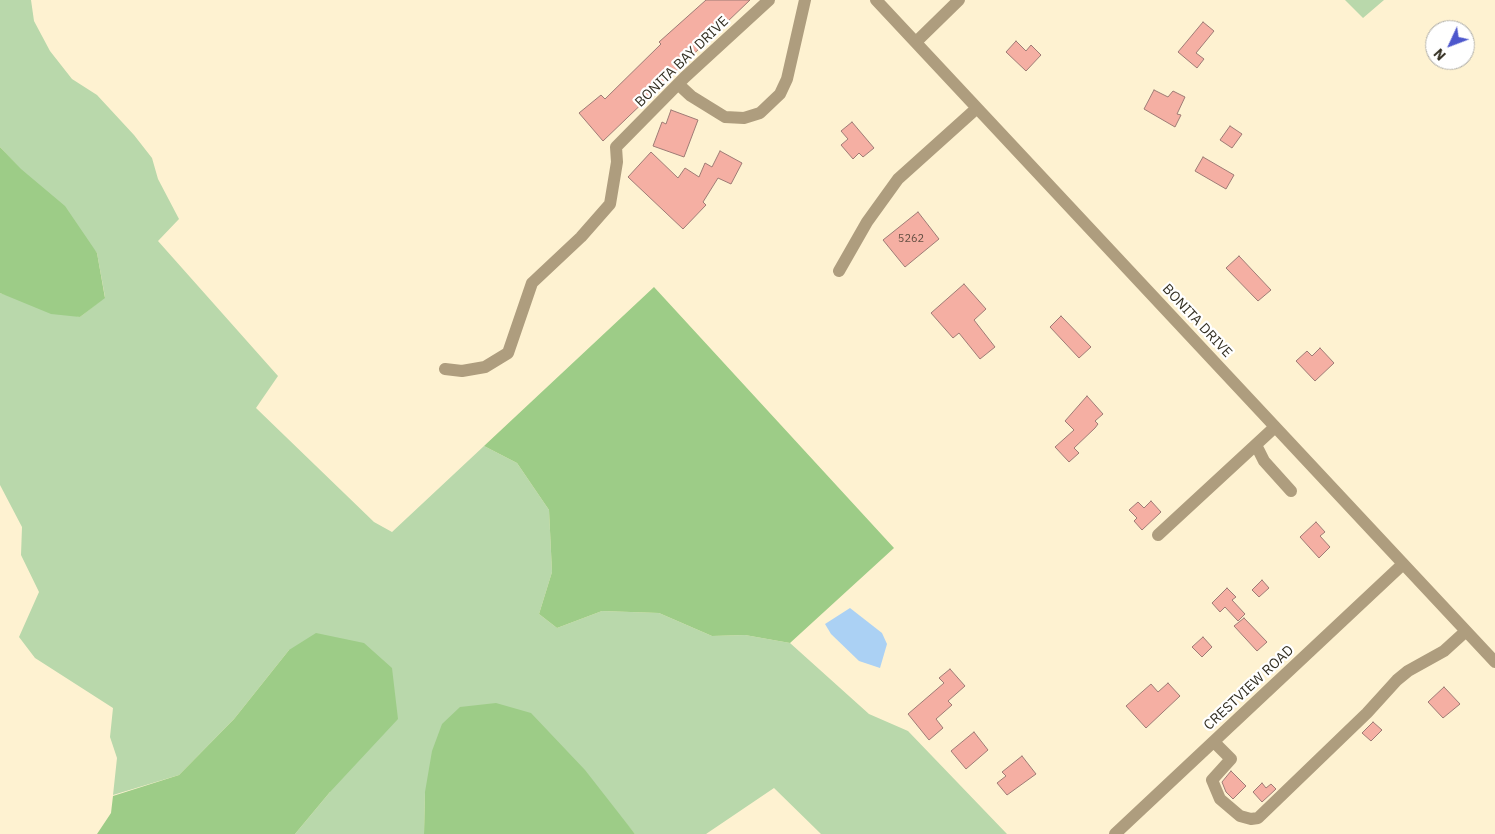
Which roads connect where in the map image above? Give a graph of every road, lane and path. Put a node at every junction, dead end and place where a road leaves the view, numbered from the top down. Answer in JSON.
{"nodes":[{"id":1,"x":769,"y":0,"type":"edge"},
{"id":2,"x":805,"y":0,"type":"edge"},
{"id":3,"x":876,"y":0,"type":"edge"},
{"id":4,"x":959,"y":0,"type":"edge"},
{"id":5,"x":916,"y":42,"type":"junction"},
{"id":6,"x":678,"y":84,"type":"junction"},
{"id":7,"x":978,"y":108,"type":"junction"},
{"id":8,"x":839,"y":271,"type":"dead end"},
{"id":9,"x":445,"y":369,"type":"dead end"},
{"id":10,"x":1275,"y":427,"type":"junction"},
{"id":11,"x":1256,"y":445,"type":"junction"},
{"id":12,"x":1291,"y":491,"type":"dead end"},
{"id":13,"x":1158,"y":535,"type":"dead end"},
{"id":14,"x":1403,"y":564,"type":"junction"},
{"id":15,"x":1466,"y":631,"type":"junction"},
{"id":16,"x":1495,"y":662,"type":"edge"},
{"id":17,"x":1214,"y":742,"type":"junction"},
{"id":18,"x":1115,"y":834,"type":"edge"}],
"edges":[{"from":1,"to":6,"type":"street","name":"BONITA BAY DRIVE"},
{"from":2,"to":6,"type":"street"},
{"from":3,"to":5,"type":"street","name":"BONITA DRIVE"},
{"from":4,"to":5,"type":"street"},
{"from":5,"to":7,"type":"street","name":"BONITA DRIVE"},
{"from":6,"to":9,"type":"street","name":"BONITA BAY DRIVE"},
{"from":7,"to":8,"type":"street"},
{"from":7,"to":10,"type":"street","name":"BONITA DRIVE"},
{"from":10,"to":11,"type":"street"},
{"from":10,"to":14,"type":"street","name":"BONITA DRIVE"},
{"from":11,"to":12,"type":"street"},
{"from":11,"to":13,"type":"street"},
{"from":14,"to":15,"type":"street","name":"BONITA DRIVE"},
{"from":14,"to":17,"type":"street","name":"CRESTVIEW ROAD"},
{"from":15,"to":16,"type":"street","name":"BONITA DRIVE"},
{"from":15,"to":17,"type":"street"},
{"from":17,"to":18,"type":"street","name":"CRESTVIEW ROAD"}]}
